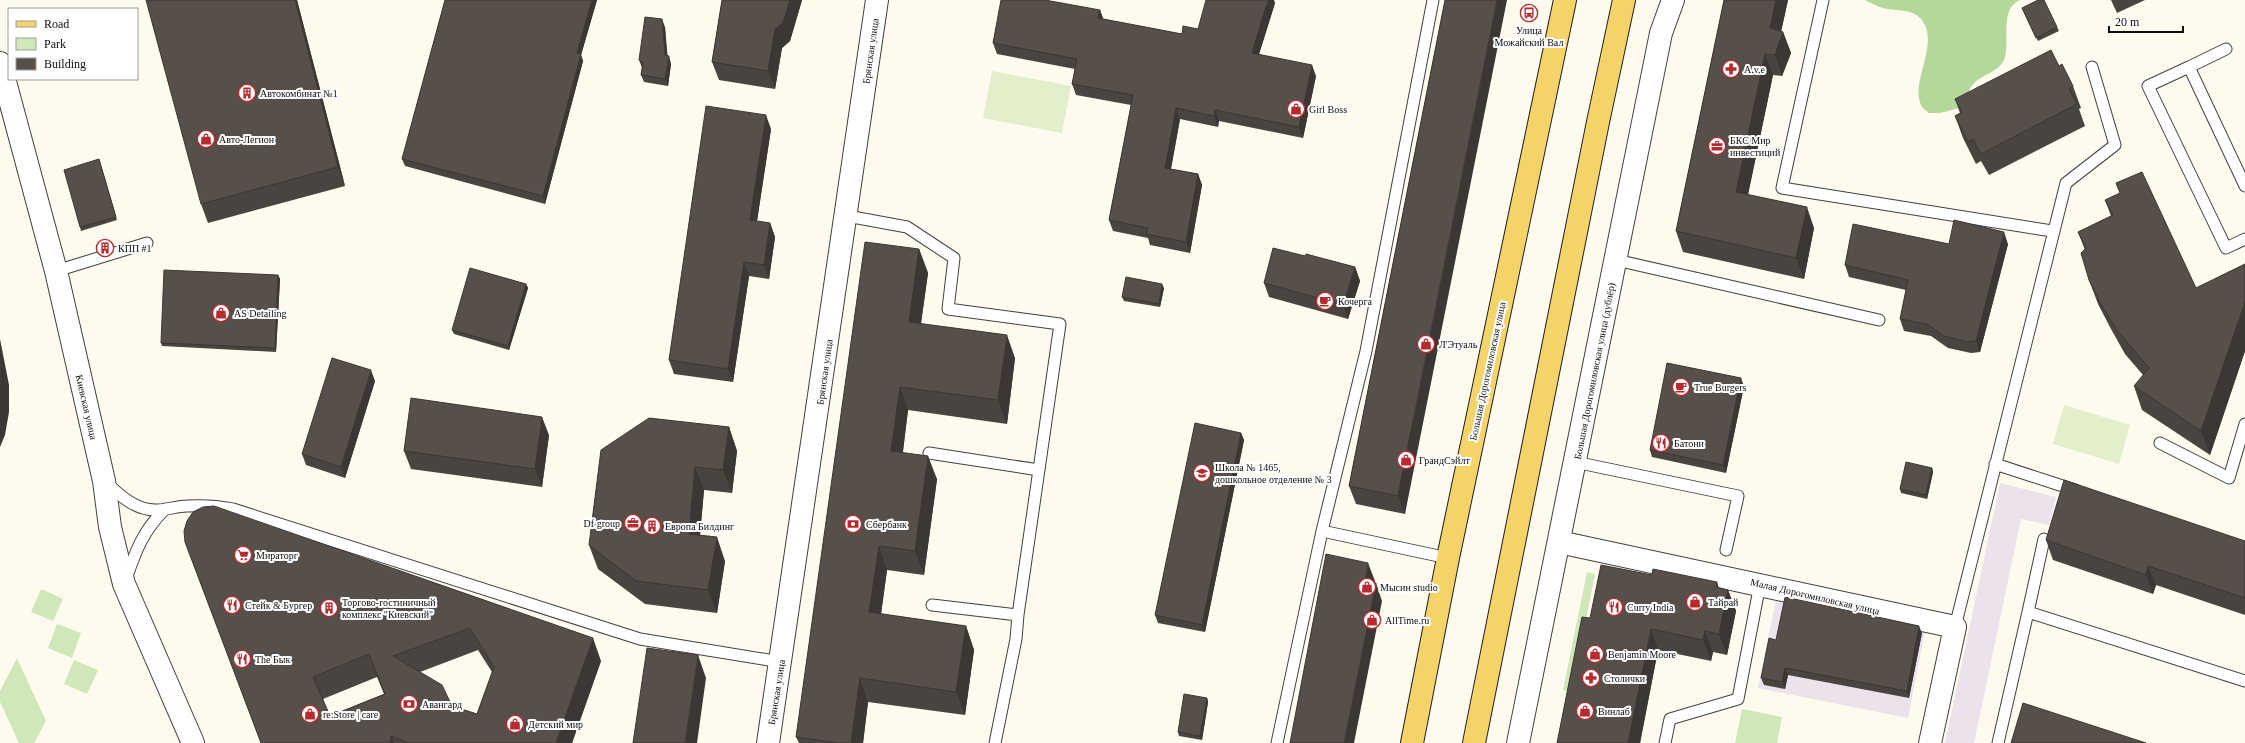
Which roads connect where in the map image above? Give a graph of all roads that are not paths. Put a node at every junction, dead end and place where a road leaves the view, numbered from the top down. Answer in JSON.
{"nodes":[{"id":1,"x":877,"y":0,"type":"edge"},
{"id":2,"x":1433,"y":0,"type":"edge"},
{"id":3,"x":1565,"y":0,"type":"edge"},
{"id":4,"x":1624,"y":0,"type":"edge"},
{"id":5,"x":1673,"y":0,"type":"edge"},
{"id":6,"x":1823,"y":0,"type":"edge"},
{"id":7,"x":2226,"y":49,"type":"dead end"},
{"id":8,"x":0,"y":63,"type":"edge"},
{"id":9,"x":2092,"y":67,"type":"dead end"},
{"id":10,"x":2189,"y":67,"type":"junction"},
{"id":11,"x":2245,"y":186,"type":"edge"},
{"id":12,"x":847,"y":216,"type":"junction"},
{"id":13,"x":2052,"y":231,"type":"junction"},
{"id":14,"x":2245,"y":240,"type":"edge"},
{"id":15,"x":147,"y":243,"type":"dead end"},
{"id":16,"x":1616,"y":260,"type":"junction"},
{"id":17,"x":56,"y":271,"type":"junction"},
{"id":18,"x":1879,"y":320,"type":"dead end"},
{"id":19,"x":2245,"y":424,"type":"edge"},
{"id":20,"x":2160,"y":444,"type":"dead end"},
{"id":21,"x":929,"y":452,"type":"dead end"},
{"id":22,"x":1575,"y":462,"type":"junction"},
{"id":23,"x":1995,"y":464,"type":"junction"},
{"id":24,"x":1039,"y":470,"type":"junction"},
{"id":25,"x":104,"y":480,"type":"junction"},
{"id":26,"x":2085,"y":494,"type":"edge"},
{"id":27,"x":165,"y":509,"type":"junction"},
{"id":28,"x":1322,"y":531,"type":"junction"},
{"id":29,"x":2044,"y":539,"type":"dead end"},
{"id":30,"x":1559,"y":542,"type":"junction"},
{"id":31,"x":1726,"y":550,"type":"dead end"},
{"id":32,"x":1448,"y":558,"type":"junction"},
{"id":33,"x":124,"y":584,"type":"junction"},
{"id":34,"x":1760,"y":584,"type":"junction"},
{"id":35,"x":932,"y":605,"type":"dead end"},
{"id":36,"x":2028,"y":612,"type":"junction"},
{"id":37,"x":1018,"y":615,"type":"junction"},
{"id":38,"x":1955,"y":627,"type":"junction"},
{"id":39,"x":781,"y":662,"type":"junction"},
{"id":40,"x":2245,"y":681,"type":"edge"},
{"id":41,"x":193,"y":743,"type":"edge"},
{"id":42,"x":768,"y":743,"type":"edge"},
{"id":43,"x":995,"y":743,"type":"edge"},
{"id":44,"x":1278,"y":743,"type":"edge"},
{"id":45,"x":1412,"y":743,"type":"edge"},
{"id":46,"x":1474,"y":743,"type":"edge"},
{"id":47,"x":1518,"y":743,"type":"edge"},
{"id":48,"x":1665,"y":743,"type":"edge"},
{"id":49,"x":1930,"y":743,"type":"edge"},
{"id":50,"x":1998,"y":743,"type":"edge"}],
"edges":[{"from":1,"to":12,"type":"street","name":"Брянская улица"},
{"from":2,"to":28,"type":"lane"},
{"from":3,"to":32,"type":"main road","name":"Большая Дорогомиловская улица"},
{"from":4,"to":46,"type":"main road"},
{"from":5,"to":16,"type":"street","name":"Большая Дорогомиловская улица (дублёр)"},
{"from":6,"to":13,"type":"lane"},
{"from":7,"to":10,"type":"lane"},
{"from":8,"to":17,"type":"street","name":"Киевская улица"},
{"from":9,"to":13,"type":"lane"},
{"from":10,"to":11,"type":"lane"},
{"from":10,"to":14,"type":"lane"},
{"from":12,"to":24,"type":"lane"},
{"from":12,"to":39,"type":"street","name":"Брянская улица"},
{"from":13,"to":23,"type":"lane"},
{"from":15,"to":17,"type":"lane"},
{"from":16,"to":18,"type":"lane"},
{"from":16,"to":22,"type":"street","name":"Большая Дорогомиловская улица (дублёр)"},
{"from":17,"to":25,"type":"street","name":"Киевская улица"},
{"from":19,"to":20,"type":"lane"},
{"from":21,"to":24,"type":"lane"},
{"from":22,"to":30,"type":"street","name":"Большая Дорогомиловская улица (дублёр)"},
{"from":22,"to":31,"type":"lane"},
{"from":23,"to":26,"type":"lane"},
{"from":23,"to":38,"type":"lane"},
{"from":24,"to":37,"type":"lane"},
{"from":25,"to":27,"type":"lane"},
{"from":25,"to":33,"type":"street","name":"Киевская улица"},
{"from":27,"to":33,"type":"lane"},
{"from":27,"to":39,"type":"lane"},
{"from":28,"to":32,"type":"lane"},
{"from":28,"to":44,"type":"lane"},
{"from":29,"to":36,"type":"lane"},
{"from":30,"to":34,"type":"street","name":"Малая Дорогомиловская улица"},
{"from":30,"to":47,"type":"street","name":"Большая Дорогомиловская улица (дублёр)"},
{"from":32,"to":45,"type":"main road","name":"Большая Дорогомиловская улица"},
{"from":33,"to":41,"type":"street","name":"Киевская улица"},
{"from":34,"to":38,"type":"street","name":"Малая Дорогомиловская улица"},
{"from":34,"to":48,"type":"lane"},
{"from":35,"to":37,"type":"lane"},
{"from":36,"to":40,"type":"lane"},
{"from":36,"to":50,"type":"lane"},
{"from":37,"to":43,"type":"lane"},
{"from":38,"to":49,"type":"street"},
{"from":39,"to":42,"type":"street","name":"Брянская улица"}]}
